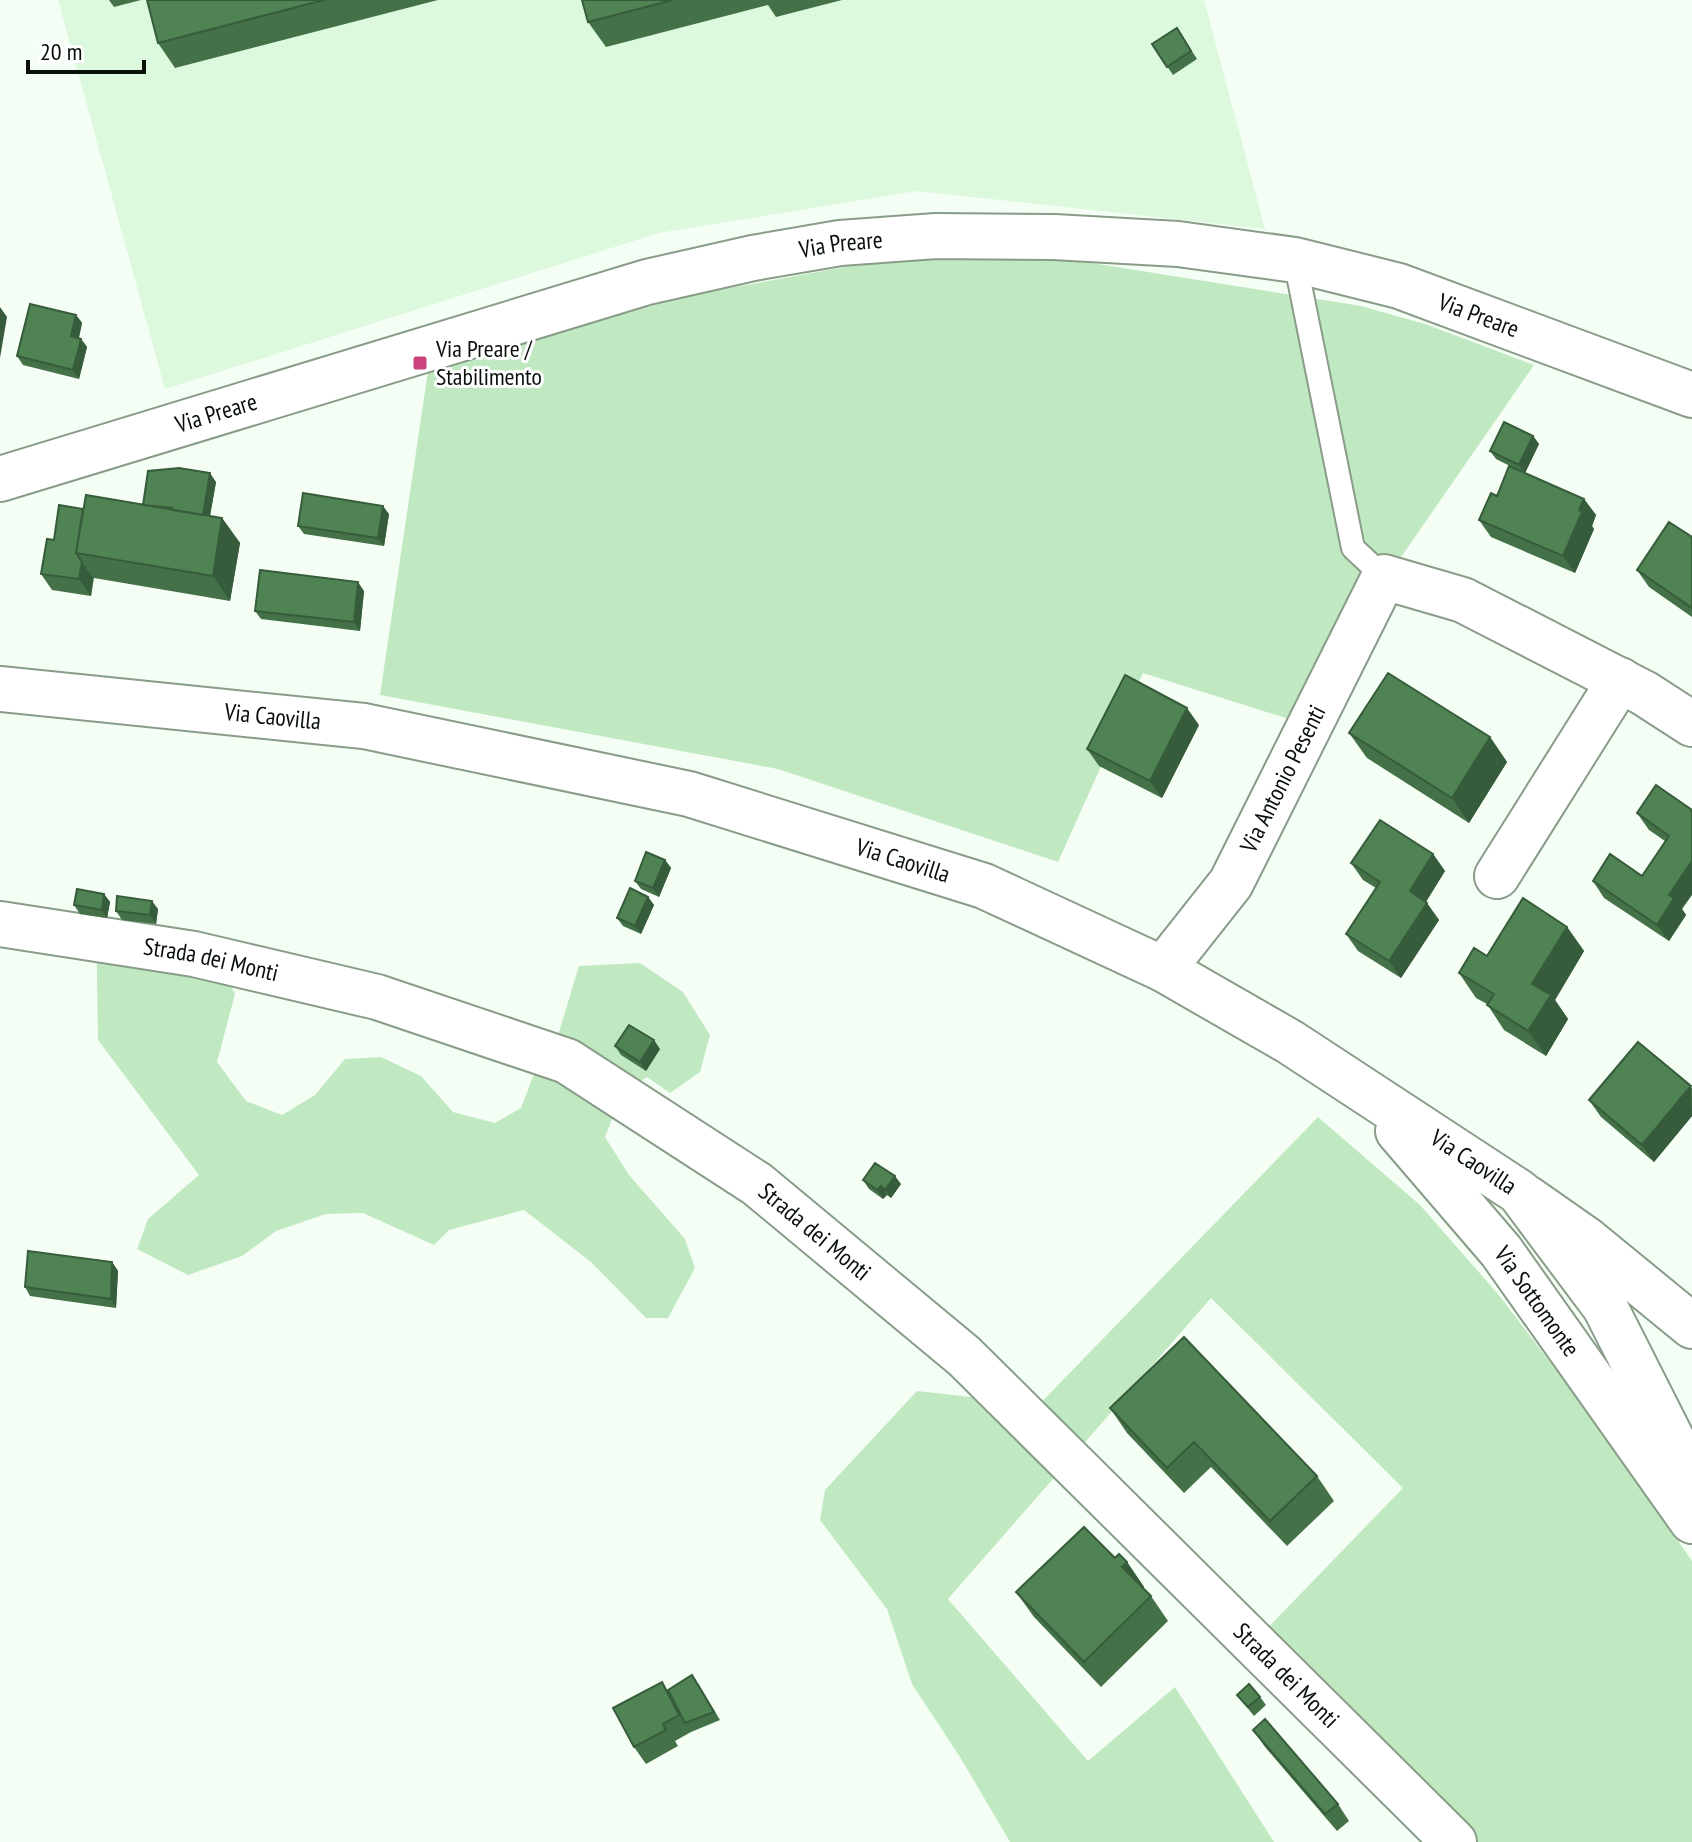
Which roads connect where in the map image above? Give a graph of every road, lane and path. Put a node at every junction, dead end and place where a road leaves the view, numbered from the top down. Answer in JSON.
{"nodes":[{"id":1,"x":1295,"y":260,"type":"junction"},
{"id":2,"x":1692,"y":395,"type":"edge"},
{"id":3,"x":0,"y":479,"type":"edge"},
{"id":4,"x":1384,"y":577,"type":"junction"},
{"id":5,"x":1620,"y":680,"type":"junction"},
{"id":6,"x":0,"y":689,"type":"edge"},
{"id":7,"x":1692,"y":724,"type":"edge"},
{"id":8,"x":1497,"y":876,"type":"dead end"},
{"id":9,"x":0,"y":924,"type":"edge"},
{"id":10,"x":1163,"y":969,"type":"junction"},
{"id":11,"x":1365,"y":1093,"type":"junction"},
{"id":12,"x":1519,"y":1192,"type":"junction"},
{"id":13,"x":1692,"y":1326,"type":"edge"},
{"id":14,"x":1692,"y":1479,"type":"edge"},
{"id":15,"x":1692,"y":1521,"type":"edge"},
{"id":16,"x":1454,"y":1842,"type":"edge"}],
"edges":[{"from":1,"to":2,"type":"main road","name":"Via Preare"},
{"from":1,"to":3,"type":"main road","name":"Via Preare"},
{"from":1,"to":4,"type":"lane"},
{"from":4,"to":5,"type":"main road"},
{"from":4,"to":10,"type":"main road","name":"Via Antonio Pesenti"},
{"from":5,"to":7,"type":"main road"},
{"from":5,"to":8,"type":"main road"},
{"from":6,"to":10,"type":"main road","name":"Via Caovilla"},
{"from":9,"to":16,"type":"main road","name":"Strada dei Monti"},
{"from":10,"to":11,"type":"main road","name":"Via Caovilla"},
{"from":11,"to":12,"type":"main road","name":"Via Caovilla"},
{"from":11,"to":15,"type":"main road","name":"Via Sottomonte"},
{"from":12,"to":13,"type":"main road","name":"Via Caovilla"},
{"from":12,"to":14,"type":"main road","name":"Via Sottomonte"}]}
